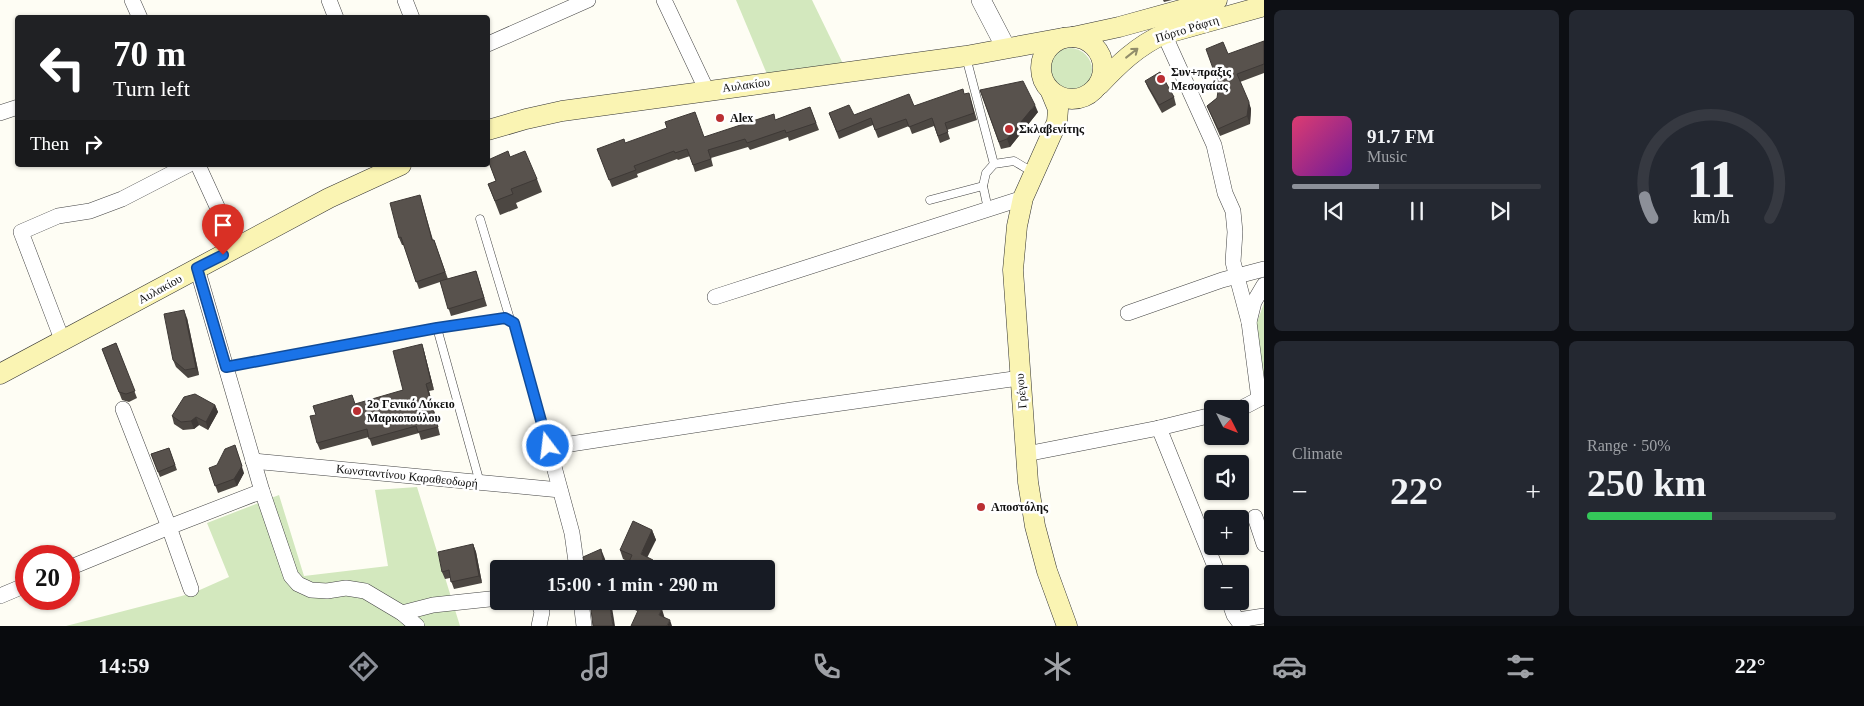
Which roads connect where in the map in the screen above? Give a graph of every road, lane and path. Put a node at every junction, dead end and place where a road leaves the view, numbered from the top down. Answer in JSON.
{"nodes":[{"id":1,"x":132,"y":0,"type":"edge"},
{"id":2,"x":328,"y":0,"type":"edge"},
{"id":3,"x":404,"y":0,"type":"edge"},
{"id":4,"x":588,"y":0,"type":"edge"},
{"id":5,"x":664,"y":0,"type":"edge"},
{"id":6,"x":980,"y":0,"type":"edge"},
{"id":7,"x":1217,"y":0,"type":"edge"},
{"id":8,"x":1264,"y":6,"type":"edge"},
{"id":9,"x":139,"y":15,"type":"edge"},
{"id":10,"x":335,"y":15,"type":"edge"},
{"id":11,"x":411,"y":15,"type":"edge"},
{"id":12,"x":1164,"y":34,"type":"junction"},
{"id":13,"x":1068,"y":37,"type":"junction"},
{"id":14,"x":490,"y":43,"type":"edge"},
{"id":15,"x":1006,"y":48,"type":"junction"},
{"id":16,"x":966,"y":56,"type":"junction"},
{"id":17,"x":1040,"y":74,"type":"junction"},
{"id":18,"x":707,"y":91,"type":"junction"},
{"id":19,"x":1093,"y":91,"type":"junction"},
{"id":20,"x":1051,"y":92,"type":"junction"},
{"id":21,"x":15,"y":108,"type":"edge"},
{"id":22,"x":0,"y":113,"type":"edge"},
{"id":23,"x":490,"y":129,"type":"edge"},
{"id":24,"x":994,"y":164,"type":"junction"},
{"id":25,"x":1038,"y":164,"type":"junction"},
{"id":26,"x":184,"y":167,"type":"edge"},
{"id":27,"x":199,"y":167,"type":"edge"},
{"id":28,"x":397,"y":167,"type":"edge"},
{"id":29,"x":984,"y":186,"type":"junction"},
{"id":30,"x":1023,"y":198,"type":"junction"},
{"id":31,"x":930,"y":200,"type":"dead end"},
{"id":32,"x":988,"y":209,"type":"junction"},
{"id":33,"x":480,"y":219,"type":"dead end"},
{"id":34,"x":236,"y":248,"type":"junction"},
{"id":35,"x":197,"y":268,"type":"junction"},
{"id":36,"x":1264,"y":268,"type":"edge"},
{"id":37,"x":1237,"y":276,"type":"junction"},
{"id":38,"x":1264,"y":286,"type":"edge"},
{"id":39,"x":715,"y":297,"type":"dead end"},
{"id":40,"x":1128,"y":313,"type":"dead end"},
{"id":41,"x":510,"y":320,"type":"junction"},
{"id":42,"x":1249,"y":322,"type":"junction"},
{"id":43,"x":437,"y":328,"type":"junction"},
{"id":44,"x":63,"y":342,"type":"junction"},
{"id":45,"x":226,"y":367,"type":"junction"},
{"id":46,"x":0,"y":374,"type":"edge"},
{"id":47,"x":1020,"y":378,"type":"junction"},
{"id":48,"x":1262,"y":399,"type":"edge"},
{"id":49,"x":1249,"y":405,"type":"edge"},
{"id":50,"x":123,"y":409,"type":"dead end"},
{"id":51,"x":1204,"y":417,"type":"edge"},
{"id":52,"x":1159,"y":428,"type":"junction"},
{"id":53,"x":1026,"y":454,"type":"junction"},
{"id":54,"x":253,"y":461,"type":"junction"},
{"id":55,"x":553,"y":463,"type":"junction"},
{"id":56,"x":480,"y":483,"type":"junction"},
{"id":57,"x":560,"y":490,"type":"junction"},
{"id":58,"x":262,"y":491,"type":"junction"},
{"id":59,"x":1256,"y":517,"type":"dead end"},
{"id":60,"x":169,"y":527,"type":"junction"},
{"id":61,"x":1264,"y":544,"type":"edge"},
{"id":62,"x":576,"y":560,"type":"edge"},
{"id":63,"x":80,"y":563,"type":"edge"},
{"id":64,"x":1214,"y":565,"type":"edge"},
{"id":65,"x":191,"y":589,"type":"dead end"},
{"id":66,"x":15,"y":590,"type":"edge"},
{"id":67,"x":0,"y":596,"type":"edge"},
{"id":68,"x":490,"y":599,"type":"edge"},
{"id":69,"x":541,"y":610,"type":"edge"},
{"id":70,"x":582,"y":610,"type":"edge"},
{"id":71,"x":1232,"y":610,"type":"edge"},
{"id":72,"x":402,"y":613,"type":"junction"},
{"id":73,"x":1264,"y":616,"type":"edge"},
{"id":74,"x":1240,"y":623,"type":"edge"},
{"id":75,"x":417,"y":626,"type":"edge"},
{"id":76,"x":539,"y":626,"type":"edge"},
{"id":77,"x":584,"y":626,"type":"edge"},
{"id":78,"x":1066,"y":626,"type":"edge"}],
"edges":[{"from":1,"to":9,"type":"street"},
{"from":2,"to":10,"type":"street"},
{"from":3,"to":11,"type":"street"},
{"from":4,"to":14,"type":"street"},
{"from":5,"to":18,"type":"street"},
{"from":6,"to":15,"type":"street"},
{"from":7,"to":13,"type":"main road","name":"Πόρτο Ράφτη"},
{"from":8,"to":12,"type":"main road","name":"Πόρτο Ράφτη"},
{"from":19,"to":12,"type":"main road","name":"Πόρτο Ράφτη","one_way":true},
{"from":12,"to":37,"type":"street"},
{"from":13,"to":15,"type":"main road","name":"Αυλακίου"},
{"from":13,"to":17,"type":"main road"},
{"from":13,"to":19,"type":"main road"},
{"from":15,"to":16,"type":"main road","name":"Αυλακίου"},
{"from":15,"to":17,"type":"main road"},
{"from":16,"to":18,"type":"main road","name":"Αυλακίου"},
{"from":16,"to":24,"type":"lane"},
{"from":17,"to":20,"type":"main road"},
{"from":18,"to":23,"type":"main road","name":"Αυλακίου"},
{"from":19,"to":20,"type":"main road"},
{"from":19,"to":25,"type":"main road","name":"Γρέγου"},
{"from":20,"to":25,"type":"main road","name":"Γρέγου"},
{"from":21,"to":22,"type":"street"},
{"from":24,"to":25,"type":"lane"},
{"from":24,"to":29,"type":"lane"},
{"from":25,"to":30,"type":"main road","name":"Γρέγου"},
{"from":26,"to":44,"type":"street"},
{"from":27,"to":34,"type":"street"},
{"from":28,"to":34,"type":"main road","name":"Αυλακίου"},
{"from":29,"to":31,"type":"lane"},
{"from":29,"to":32,"type":"lane"},
{"from":30,"to":32,"type":"street"},
{"from":30,"to":47,"type":"main road","name":"Γρέγου"},
{"from":32,"to":39,"type":"street"},
{"from":33,"to":41,"type":"lane"},
{"from":34,"to":35,"type":"main road","name":"Αυλακίου"},
{"from":35,"to":44,"type":"main road","name":"Αυλακίου"},
{"from":35,"to":45,"type":"street"},
{"from":36,"to":37,"type":"street"},
{"from":37,"to":40,"type":"street"},
{"from":37,"to":42,"type":"street"},
{"from":38,"to":42,"type":"street"},
{"from":41,"to":43,"type":"lane"},
{"from":41,"to":55,"type":"lane"},
{"from":42,"to":48,"type":"street"},
{"from":43,"to":45,"type":"lane"},
{"from":43,"to":56,"type":"lane"},
{"from":44,"to":46,"type":"main road","name":"Αυλακίου"},
{"from":45,"to":54,"type":"street"},
{"from":47,"to":53,"type":"main road","name":"Γρέγου"},
{"from":47,"to":55,"type":"street"},
{"from":48,"to":49,"type":"street"},
{"from":50,"to":60,"type":"street"},
{"from":51,"to":52,"type":"street"},
{"from":52,"to":53,"type":"street"},
{"from":52,"to":64,"type":"street"},
{"from":53,"to":78,"type":"main road","name":"Γρέγου"},
{"from":54,"to":56,"type":"street","name":"Κωνσταντίνου Καραθεοδωρή"},
{"from":54,"to":58,"type":"street"},
{"from":55,"to":57,"type":"street"},
{"from":56,"to":57,"type":"street","name":"Κωνσταντίνου Καραθεοδωρή"},
{"from":57,"to":62,"type":"street"},
{"from":58,"to":60,"type":"street"},
{"from":58,"to":72,"type":"street"},
{"from":59,"to":61,"type":"street"},
{"from":60,"to":63,"type":"street"},
{"from":60,"to":65,"type":"street"},
{"from":66,"to":67,"type":"street"},
{"from":68,"to":72,"type":"street"},
{"from":69,"to":76,"type":"street"},
{"from":70,"to":77,"type":"street"},
{"from":71,"to":74,"type":"street"},
{"from":72,"to":75,"type":"street"},
{"from":73,"to":74,"type":"street"}]}
